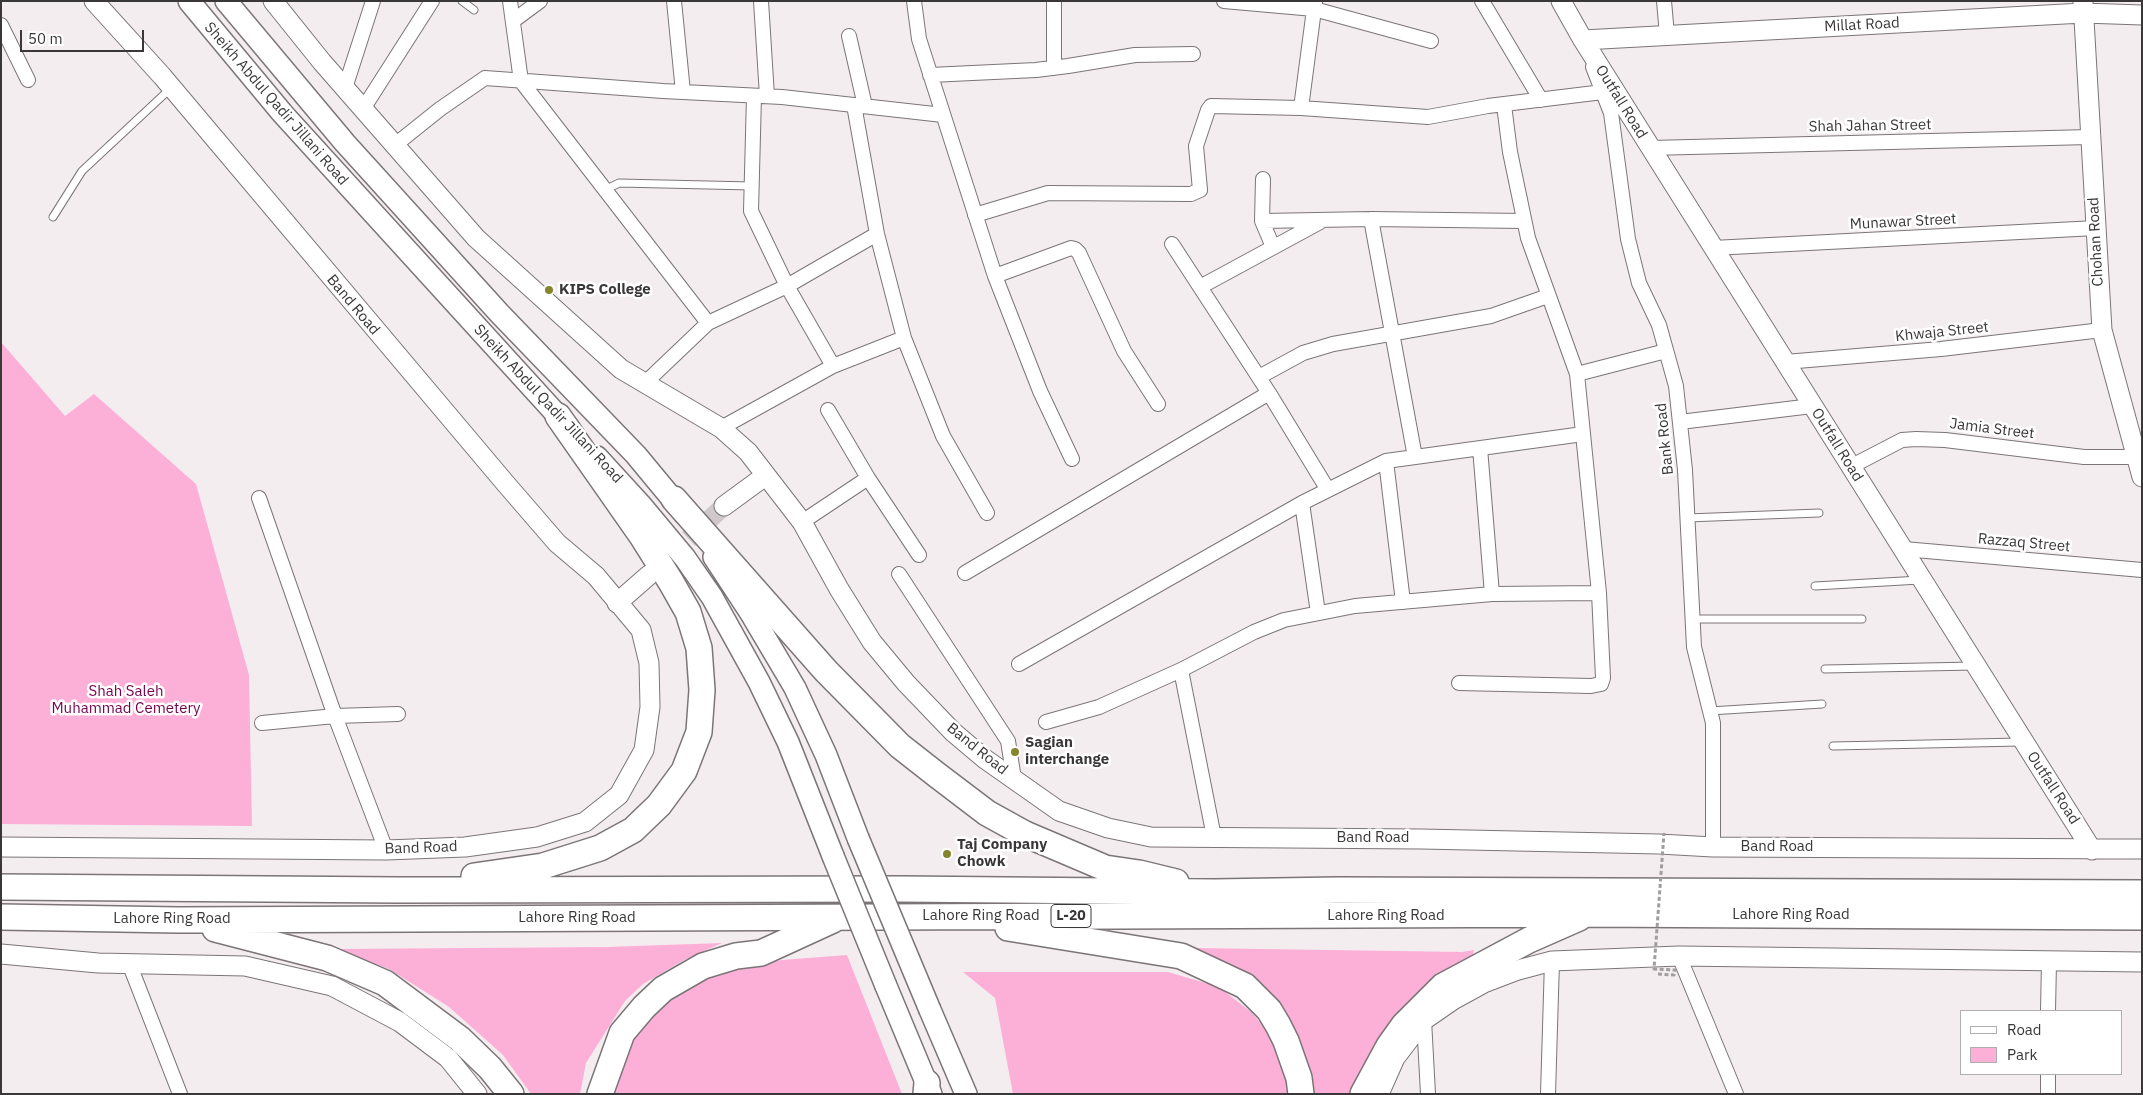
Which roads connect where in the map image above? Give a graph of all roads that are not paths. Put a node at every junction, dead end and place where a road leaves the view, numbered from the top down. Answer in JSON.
{"nodes":[{"id":1,"x":94,"y":1,"type":"edge"},
{"id":2,"x":189,"y":1,"type":"edge"},
{"id":3,"x":226,"y":1,"type":"edge"},
{"id":4,"x":273,"y":1,"type":"edge"},
{"id":5,"x":373,"y":1,"type":"edge"},
{"id":6,"x":432,"y":1,"type":"edge"},
{"id":7,"x":462,"y":1,"type":"edge"},
{"id":8,"x":510,"y":1,"type":"edge"},
{"id":9,"x":540,"y":1,"type":"edge"},
{"id":10,"x":674,"y":1,"type":"edge"},
{"id":11,"x":761,"y":1,"type":"edge"},
{"id":12,"x":914,"y":1,"type":"edge"},
{"id":13,"x":1054,"y":1,"type":"edge"},
{"id":14,"x":1224,"y":1,"type":"edge"},
{"id":15,"x":1482,"y":1,"type":"edge"},
{"id":16,"x":1561,"y":1,"type":"edge"},
{"id":17,"x":1664,"y":1,"type":"edge"},
{"id":18,"x":1315,"y":5,"type":"edge"},
{"id":19,"x":2083,"y":7,"type":"edge"},
{"id":20,"x":474,"y":10,"type":"dead end"},
{"id":21,"x":2142,"y":15,"type":"edge"},
{"id":22,"x":513,"y":21,"type":"junction"},
{"id":23,"x":3,"y":34,"type":"edge"},
{"id":24,"x":1667,"y":35,"type":"junction"},
{"id":25,"x":849,"y":36,"type":"dead end"},
{"id":26,"x":1582,"y":40,"type":"junction"},
{"id":27,"x":1431,"y":41,"type":"dead end"},
{"id":28,"x":1194,"y":54,"type":"dead end"},
{"id":29,"x":1054,"y":68,"type":"junction"},
{"id":30,"x":930,"y":75,"type":"junction"},
{"id":31,"x":28,"y":80,"type":"dead end"},
{"id":32,"x":521,"y":81,"type":"junction"},
{"id":33,"x":171,"y":88,"type":"junction"},
{"id":34,"x":345,"y":88,"type":"junction"},
{"id":35,"x":683,"y":92,"type":"junction"},
{"id":36,"x":1602,"y":92,"type":"junction"},
{"id":37,"x":760,"y":96,"type":"junction"},
{"id":38,"x":1541,"y":100,"type":"junction"},
{"id":39,"x":1504,"y":105,"type":"junction"},
{"id":40,"x":859,"y":106,"type":"junction"},
{"id":41,"x":1300,"y":108,"type":"junction"},
{"id":42,"x":363,"y":109,"type":"junction"},
{"id":43,"x":943,"y":115,"type":"junction"},
{"id":44,"x":2090,"y":137,"type":"junction"},
{"id":45,"x":395,"y":145,"type":"junction"},
{"id":46,"x":1650,"y":148,"type":"junction"},
{"id":47,"x":1263,"y":179,"type":"dead end"},
{"id":48,"x":752,"y":186,"type":"junction"},
{"id":49,"x":605,"y":190,"type":"junction"},
{"id":50,"x":975,"y":215,"type":"junction"},
{"id":51,"x":53,"y":217,"type":"dead end"},
{"id":52,"x":1371,"y":220,"type":"junction"},
{"id":53,"x":1262,"y":221,"type":"junction"},
{"id":54,"x":1324,"y":221,"type":"junction"},
{"id":55,"x":1524,"y":221,"type":"junction"},
{"id":56,"x":2096,"y":228,"type":"junction"},
{"id":57,"x":876,"y":234,"type":"junction"},
{"id":58,"x":1172,"y":244,"type":"dead end"},
{"id":59,"x":1273,"y":247,"type":"junction"},
{"id":60,"x":1713,"y":248,"type":"junction"},
{"id":61,"x":995,"y":276,"type":"junction"},
{"id":62,"x":787,"y":286,"type":"junction"},
{"id":63,"x":1200,"y":287,"type":"junction"},
{"id":64,"x":1548,"y":296,"type":"junction"},
{"id":65,"x":708,"y":323,"type":"junction"},
{"id":66,"x":2102,"y":330,"type":"junction"},
{"id":67,"x":1393,"y":332,"type":"junction"},
{"id":68,"x":904,"y":338,"type":"junction"},
{"id":69,"x":1666,"y":351,"type":"junction"},
{"id":70,"x":1784,"y":362,"type":"junction"},
{"id":71,"x":833,"y":366,"type":"junction"},
{"id":72,"x":1577,"y":374,"type":"junction"},
{"id":73,"x":1258,"y":377,"type":"junction"},
{"id":74,"x":644,"y":384,"type":"junction"},
{"id":75,"x":1269,"y":393,"type":"junction"},
{"id":76,"x":1158,"y":404,"type":"dead end"},
{"id":77,"x":1812,"y":406,"type":"junction"},
{"id":78,"x":828,"y":410,"type":"dead end"},
{"id":79,"x":558,"y":416,"type":"junction"},
{"id":80,"x":1680,"y":422,"type":"junction"},
{"id":81,"x":721,"y":428,"type":"junction"},
{"id":82,"x":1583,"y":434,"type":"junction"},
{"id":83,"x":1480,"y":448,"type":"junction"},
{"id":84,"x":1415,"y":457,"type":"junction"},
{"id":85,"x":1072,"y":459,"type":"dead end"},
{"id":86,"x":1386,"y":461,"type":"junction"},
{"id":87,"x":1850,"y":467,"type":"junction"},
{"id":88,"x":2140,"y":469,"type":"edge"},
{"id":89,"x":765,"y":476,"type":"junction"},
{"id":90,"x":868,"y":478,"type":"junction"},
{"id":91,"x":1328,"y":490,"type":"junction"},
{"id":92,"x":259,"y":498,"type":"dead end"},
{"id":93,"x":674,"y":499,"type":"junction"},
{"id":94,"x":1302,"y":503,"type":"junction"},
{"id":95,"x":724,"y":506,"type":"tunnel mouth"},
{"id":96,"x":987,"y":513,"type":"dead end"},
{"id":97,"x":1819,"y":513,"type":"dead end"},
{"id":98,"x":1687,"y":518,"type":"junction"},
{"id":99,"x":802,"y":522,"type":"junction"},
{"id":100,"x":1904,"y":549,"type":"junction"},
{"id":101,"x":919,"y":555,"type":"dead end"},
{"id":102,"x":2142,"y":570,"type":"edge"},
{"id":103,"x":965,"y":573,"type":"dead end"},
{"id":104,"x":899,"y":574,"type":"dead end"},
{"id":105,"x":649,"y":575,"type":"dead end"},
{"id":106,"x":1922,"y":580,"type":"junction"},
{"id":107,"x":1815,"y":586,"type":"dead end"},
{"id":108,"x":1600,"y":593,"type":"junction"},
{"id":109,"x":1492,"y":594,"type":"junction"},
{"id":110,"x":1403,"y":602,"type":"junction"},
{"id":111,"x":617,"y":603,"type":"junction"},
{"id":112,"x":1318,"y":613,"type":"junction"},
{"id":113,"x":1693,"y":619,"type":"junction"},
{"id":114,"x":1862,"y":619,"type":"dead end"},
{"id":115,"x":1019,"y":664,"type":"dead end"},
{"id":116,"x":1975,"y":666,"type":"junction"},
{"id":117,"x":1181,"y":670,"type":"junction"},
{"id":118,"x":1825,"y":670,"type":"dead end"},
{"id":119,"x":1459,"y":683,"type":"dead end"},
{"id":120,"x":1822,"y":704,"type":"dead end"},
{"id":121,"x":1710,"y":711,"type":"junction"},
{"id":122,"x":398,"y":714,"type":"dead end"},
{"id":123,"x":335,"y":716,"type":"junction"},
{"id":124,"x":1046,"y":722,"type":"dead end"},
{"id":125,"x":262,"y":723,"type":"dead end"},
{"id":126,"x":2023,"y":742,"type":"junction"},
{"id":127,"x":1833,"y":746,"type":"dead end"},
{"id":128,"x":1014,"y":779,"type":"junction"},
{"id":129,"x":1214,"y":837,"type":"junction"},
{"id":130,"x":1,"y":847,"type":"edge"},
{"id":131,"x":1713,"y":847,"type":"junction"},
{"id":132,"x":2142,"y":849,"type":"edge"},
{"id":133,"x":386,"y":850,"type":"junction"},
{"id":134,"x":2092,"y":850,"type":"junction"},
{"id":135,"x":1,"y":887,"type":"edge"},
{"id":136,"x":398,"y":890,"type":"junction"},
{"id":137,"x":1215,"y":892,"type":"junction"},
{"id":138,"x":2142,"y":893,"type":"edge"},
{"id":139,"x":1588,"y":914,"type":"junction"},
{"id":140,"x":840,"y":916,"type":"junction"},
{"id":141,"x":942,"y":916,"type":"junction"},
{"id":142,"x":1,"y":917,"type":"edge"},
{"id":143,"x":2142,"y":917,"type":"edge"},
{"id":144,"x":178,"y":920,"type":"junction"},
{"id":145,"x":1,"y":954,"type":"edge"},
{"id":146,"x":1679,"y":956,"type":"junction"},
{"id":147,"x":1552,"y":961,"type":"junction"},
{"id":148,"x":2049,"y":962,"type":"junction"},
{"id":149,"x":2142,"y":962,"type":"edge"},
{"id":150,"x":129,"y":963,"type":"junction"},
{"id":151,"x":2048,"y":1010,"type":"edge"},
{"id":152,"x":1424,"y":1020,"type":"junction"},
{"id":153,"x":2048,"y":1075,"type":"edge"},
{"id":154,"x":928,"y":1090,"type":"edge"},
{"id":155,"x":180,"y":1094,"type":"edge"},
{"id":156,"x":477,"y":1094,"type":"edge"},
{"id":157,"x":511,"y":1094,"type":"edge"},
{"id":158,"x":600,"y":1094,"type":"edge"},
{"id":159,"x":966,"y":1094,"type":"edge"},
{"id":160,"x":1301,"y":1094,"type":"edge"},
{"id":161,"x":1363,"y":1094,"type":"edge"},
{"id":162,"x":1378,"y":1094,"type":"edge"},
{"id":163,"x":1428,"y":1094,"type":"edge"},
{"id":164,"x":1548,"y":1094,"type":"edge"},
{"id":165,"x":1736,"y":1094,"type":"edge"},
{"id":166,"x":2048,"y":1094,"type":"edge"}],
"edges":[{"from":1,"to":33,"type":"main road","name":"Band Road"},
{"from":2,"to":79,"type":"main road","name":"Sheikh Abdul Qadir Jillani Road"},
{"from":3,"to":93,"type":"main road","name":"Sheikh Abdul Qadir Jillani Road"},
{"from":4,"to":34,"type":"main road","name":"Band Road"},
{"from":5,"to":34,"type":"street"},
{"from":6,"to":42,"type":"street"},
{"from":7,"to":20,"type":"lane"},
{"from":8,"to":22,"type":"street"},
{"from":9,"to":22,"type":"street"},
{"from":10,"to":35,"type":"street"},
{"from":11,"to":37,"type":"street"},
{"from":12,"to":30,"type":"street"},
{"from":13,"to":29,"type":"street"},
{"from":14,"to":18,"type":"street"},
{"from":15,"to":38,"type":"street"},
{"from":16,"to":26,"type":"main road","name":"Outfall Road"},
{"from":17,"to":24,"type":"street"},
{"from":18,"to":27,"type":"street"},
{"from":18,"to":41,"type":"street"},
{"from":19,"to":21,"type":"main road","name":"Millat Road"},
{"from":19,"to":24,"type":"main road","name":"Millat Road"},
{"from":19,"to":44,"type":"main road","name":"Chohan Road"},
{"from":22,"to":32,"type":"street"},
{"from":23,"to":31,"type":"street"},
{"from":24,"to":26,"type":"main road","name":"Millat Road"},
{"from":25,"to":40,"type":"street"},
{"from":26,"to":36,"type":"street","name":"Bank Road"},
{"from":26,"to":46,"type":"main road","name":"Outfall Road"},
{"from":28,"to":29,"type":"street"},
{"from":29,"to":30,"type":"street"},
{"from":30,"to":43,"type":"street"},
{"from":32,"to":35,"type":"street"},
{"from":32,"to":45,"type":"street"},
{"from":32,"to":49,"type":"street"},
{"from":33,"to":51,"type":"lane"},
{"from":33,"to":111,"type":"main road","name":"Band Road"},
{"from":34,"to":42,"type":"main road","name":"Band Road"},
{"from":35,"to":37,"type":"street"},
{"from":36,"to":38,"type":"street"},
{"from":36,"to":69,"type":"street","name":"Bank Road"},
{"from":37,"to":40,"type":"street"},
{"from":37,"to":48,"type":"street"},
{"from":38,"to":39,"type":"street"},
{"from":39,"to":41,"type":"street"},
{"from":39,"to":55,"type":"street"},
{"from":40,"to":43,"type":"street"},
{"from":40,"to":57,"type":"street"},
{"from":41,"to":50,"type":"street"},
{"from":42,"to":45,"type":"main road","name":"Band Road"},
{"from":43,"to":50,"type":"street"},
{"from":44,"to":46,"type":"street","name":"Shah Jahan Street"},
{"from":44,"to":56,"type":"main road","name":"Chohan Road"},
{"from":45,"to":74,"type":"main road","name":"Band Road"},
{"from":46,"to":60,"type":"main road","name":"Outfall Road"},
{"from":47,"to":53,"type":"street"},
{"from":48,"to":49,"type":"lane"},
{"from":48,"to":62,"type":"street"},
{"from":49,"to":65,"type":"street"},
{"from":50,"to":61,"type":"street"},
{"from":52,"to":54,"type":"street"},
{"from":52,"to":55,"type":"street"},
{"from":52,"to":67,"type":"street"},
{"from":53,"to":54,"type":"street"},
{"from":53,"to":59,"type":"street"},
{"from":54,"to":59,"type":"street"},
{"from":55,"to":64,"type":"street"},
{"from":56,"to":60,"type":"street","name":"Munawar Street"},
{"from":56,"to":66,"type":"main road","name":"Chohan Road"},
{"from":57,"to":62,"type":"street"},
{"from":57,"to":68,"type":"street"},
{"from":58,"to":63,"type":"street"},
{"from":59,"to":63,"type":"street"},
{"from":60,"to":70,"type":"main road","name":"Outfall Road"},
{"from":61,"to":76,"type":"street"},
{"from":61,"to":85,"type":"street"},
{"from":62,"to":65,"type":"street"},
{"from":62,"to":71,"type":"street"},
{"from":63,"to":73,"type":"street"},
{"from":64,"to":67,"type":"street"},
{"from":64,"to":72,"type":"street"},
{"from":65,"to":74,"type":"street"},
{"from":66,"to":70,"type":"street","name":"Khwaja Street"},
{"from":66,"to":88,"type":"main road","name":"Chohan Road"},
{"from":67,"to":73,"type":"street"},
{"from":67,"to":84,"type":"street"},
{"from":68,"to":71,"type":"street"},
{"from":68,"to":96,"type":"street"},
{"from":69,"to":72,"type":"street"},
{"from":69,"to":80,"type":"street","name":"Bank Road"},
{"from":70,"to":77,"type":"main road","name":"Outfall Road"},
{"from":71,"to":81,"type":"street"},
{"from":72,"to":82,"type":"street"},
{"from":73,"to":75,"type":"street"},
{"from":74,"to":81,"type":"main road","name":"Band Road"},
{"from":75,"to":91,"type":"street"},
{"from":75,"to":103,"type":"street"},
{"from":77,"to":80,"type":"street"},
{"from":77,"to":87,"type":"main road","name":"Outfall Road"},
{"from":78,"to":90,"type":"street"},
{"from":79,"to":136,"type":"highway"},
{"from":79,"to":154,"type":"main road","name":"Sheikh Abdul Qadir Jillani Road","bridge":true},
{"from":80,"to":98,"type":"street","name":"Bank Road"},
{"from":81,"to":89,"type":"main road","name":"Band Road"},
{"from":82,"to":83,"type":"street"},
{"from":82,"to":108,"type":"street"},
{"from":83,"to":84,"type":"street"},
{"from":83,"to":109,"type":"street"},
{"from":84,"to":86,"type":"street"},
{"from":86,"to":91,"type":"street"},
{"from":86,"to":110,"type":"street"},
{"from":87,"to":88,"type":"street","name":"Jamia Street"},
{"from":87,"to":100,"type":"main road","name":"Outfall Road"},
{"from":89,"to":95,"type":"main road"},
{"from":89,"to":99,"type":"main road","name":"Band Road"},
{"from":90,"to":99,"type":"street"},
{"from":90,"to":101,"type":"street"},
{"from":91,"to":94,"type":"street"},
{"from":92,"to":123,"type":"street"},
{"from":93,"to":137,"type":"highway"},
{"from":93,"to":159,"type":"main road","name":"Sheikh Abdul Qadir Jillani Road","bridge":true},
{"from":94,"to":112,"type":"street"},
{"from":94,"to":115,"type":"street"},
{"from":97,"to":98,"type":"lane"},
{"from":98,"to":113,"type":"street","name":"Bank Road"},
{"from":99,"to":128,"type":"main road","name":"Band Road"},
{"from":100,"to":102,"type":"street","name":"Razzaq Street"},
{"from":100,"to":106,"type":"main road","name":"Outfall Road"},
{"from":104,"to":128,"type":"street"},
{"from":105,"to":111,"type":"main road"},
{"from":106,"to":107,"type":"lane"},
{"from":106,"to":116,"type":"main road","name":"Outfall Road"},
{"from":108,"to":109,"type":"street"},
{"from":108,"to":119,"type":"street"},
{"from":109,"to":110,"type":"street"},
{"from":110,"to":112,"type":"street"},
{"from":111,"to":133,"type":"main road","name":"Band Road"},
{"from":112,"to":117,"type":"street"},
{"from":113,"to":114,"type":"lane"},
{"from":113,"to":121,"type":"street","name":"Bank Road"},
{"from":116,"to":118,"type":"lane"},
{"from":116,"to":126,"type":"main road","name":"Outfall Road"},
{"from":117,"to":124,"type":"street"},
{"from":117,"to":129,"type":"street"},
{"from":120,"to":121,"type":"lane"},
{"from":121,"to":131,"type":"street","name":"Bank Road"},
{"from":122,"to":123,"type":"street"},
{"from":123,"to":125,"type":"street"},
{"from":123,"to":133,"type":"street"},
{"from":126,"to":127,"type":"lane"},
{"from":126,"to":134,"type":"main road","name":"Outfall Road"},
{"from":128,"to":129,"type":"main road","name":"Band Road"},
{"from":129,"to":131,"type":"main road","name":"Band Road"},
{"from":130,"to":133,"type":"main road","name":"Band Road"},
{"from":131,"to":134,"type":"main road","name":"Band Road"},
{"from":132,"to":134,"type":"main road","name":"Band Road"},
{"from":135,"to":136,"type":"highway","name":"Lahore Ring Road","number":"L-20"},
{"from":136,"to":137,"type":"highway","name":"Lahore Ring Road","number":"L-20","bridge":true},
{"from":137,"to":138,"type":"highway","name":"Lahore Ring Road","number":"L-20"},
{"from":139,"to":141,"type":"highway","name":"Lahore Ring Road","number":"L-20"},
{"from":139,"to":143,"type":"highway","name":"Lahore Ring Road","number":"L-20"},
{"from":139,"to":161,"type":"highway"},
{"from":140,"to":141,"type":"highway","name":"Lahore Ring Road","number":"L-20","bridge":true},
{"from":140,"to":144,"type":"highway","name":"Lahore Ring Road","number":"L-20"},
{"from":140,"to":158,"type":"highway"},
{"from":141,"to":160,"type":"highway"},
{"from":142,"to":144,"type":"highway","name":"Lahore Ring Road","number":"L-20"},
{"from":144,"to":157,"type":"highway"},
{"from":145,"to":150,"type":"main road"},
{"from":146,"to":147,"type":"main road"},
{"from":146,"to":148,"type":"main road"},
{"from":146,"to":165,"type":"street"},
{"from":147,"to":152,"type":"main road"},
{"from":147,"to":164,"type":"street"},
{"from":148,"to":149,"type":"main road"},
{"from":148,"to":151,"type":"street"},
{"from":150,"to":155,"type":"street"},
{"from":150,"to":156,"type":"main road"},
{"from":152,"to":162,"type":"main road"},
{"from":152,"to":163,"type":"street"},
{"from":153,"to":166,"type":"street"}]}
